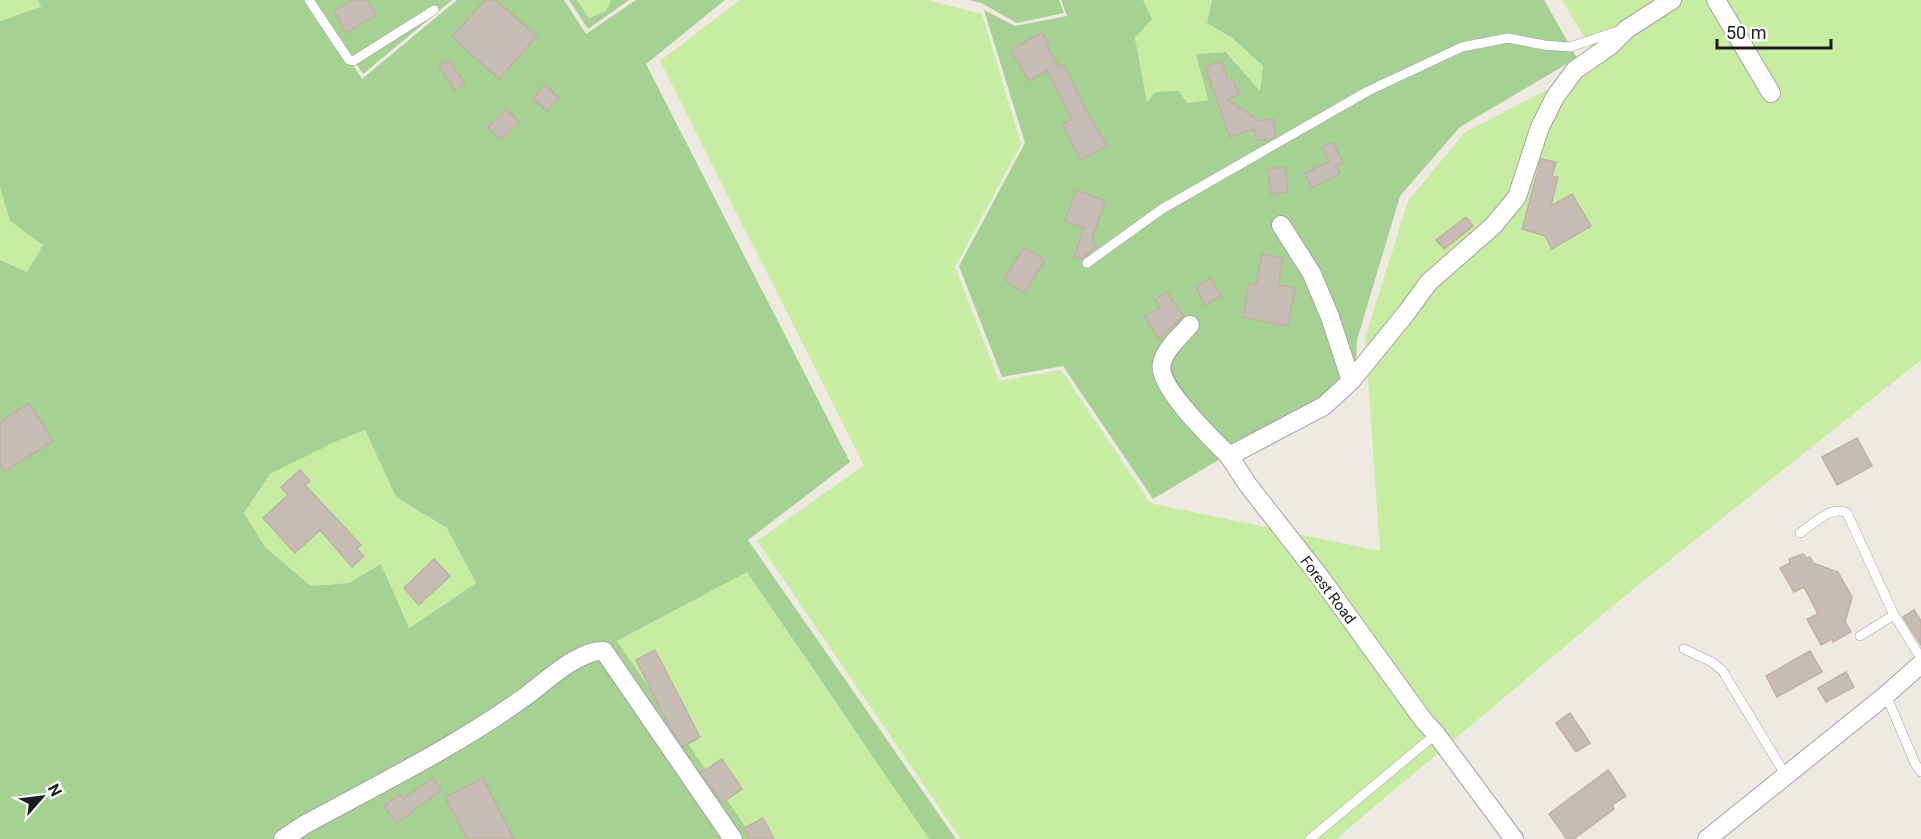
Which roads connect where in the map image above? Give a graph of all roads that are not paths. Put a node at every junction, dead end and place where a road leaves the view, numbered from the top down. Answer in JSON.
{"nodes":[{"id":1,"x":309,"y":0,"type":"edge"},
{"id":2,"x":1672,"y":0,"type":"edge"},
{"id":3,"x":1716,"y":0,"type":"edge"},
{"id":4,"x":434,"y":10,"type":"dead end"},
{"id":5,"x":1627,"y":28,"type":"junction"},
{"id":6,"x":1771,"y":93,"type":"dead end"},
{"id":7,"x":1281,"y":225,"type":"dead end"},
{"id":8,"x":1087,"y":263,"type":"dead end"},
{"id":9,"x":1190,"y":325,"type":"dead end"},
{"id":10,"x":1351,"y":381,"type":"junction"},
{"id":11,"x":1229,"y":456,"type":"junction"},
{"id":12,"x":1800,"y":533,"type":"dead end"},
{"id":13,"x":1894,"y":615,"type":"junction"},
{"id":14,"x":1860,"y":636,"type":"dead end"},
{"id":15,"x":1684,"y":649,"type":"dead end"},
{"id":16,"x":1921,"y":658,"type":"edge"},
{"id":17,"x":1921,"y":664,"type":"edge"},
{"id":18,"x":1886,"y":695,"type":"junction"},
{"id":19,"x":1436,"y":734,"type":"junction"},
{"id":20,"x":1921,"y":772,"type":"edge"},
{"id":21,"x":1786,"y":776,"type":"junction"},
{"id":22,"x":283,"y":839,"type":"edge"},
{"id":23,"x":733,"y":839,"type":"edge"},
{"id":24,"x":1310,"y":839,"type":"edge"},
{"id":25,"x":1514,"y":839,"type":"edge"},
{"id":26,"x":1707,"y":839,"type":"edge"}],
"edges":[{"from":1,"to":4,"type":"lane"},
{"from":2,"to":5,"type":"street"},
{"from":3,"to":6,"type":"street"},
{"from":5,"to":8,"type":"lane"},
{"from":5,"to":10,"type":"street"},
{"from":7,"to":10,"type":"street"},
{"from":9,"to":11,"type":"street","name":"Forest Road"},
{"from":10,"to":11,"type":"street"},
{"from":11,"to":19,"type":"street","name":"Forest Road"},
{"from":12,"to":13,"type":"lane"},
{"from":13,"to":14,"type":"lane"},
{"from":13,"to":16,"type":"lane"},
{"from":15,"to":21,"type":"lane"},
{"from":17,"to":18,"type":"street"},
{"from":18,"to":20,"type":"lane"},
{"from":18,"to":21,"type":"street"},
{"from":19,"to":24,"type":"lane"},
{"from":19,"to":25,"type":"street","name":"Forest Road"},
{"from":21,"to":26,"type":"street"},
{"from":22,"to":23,"type":"street"}]}
